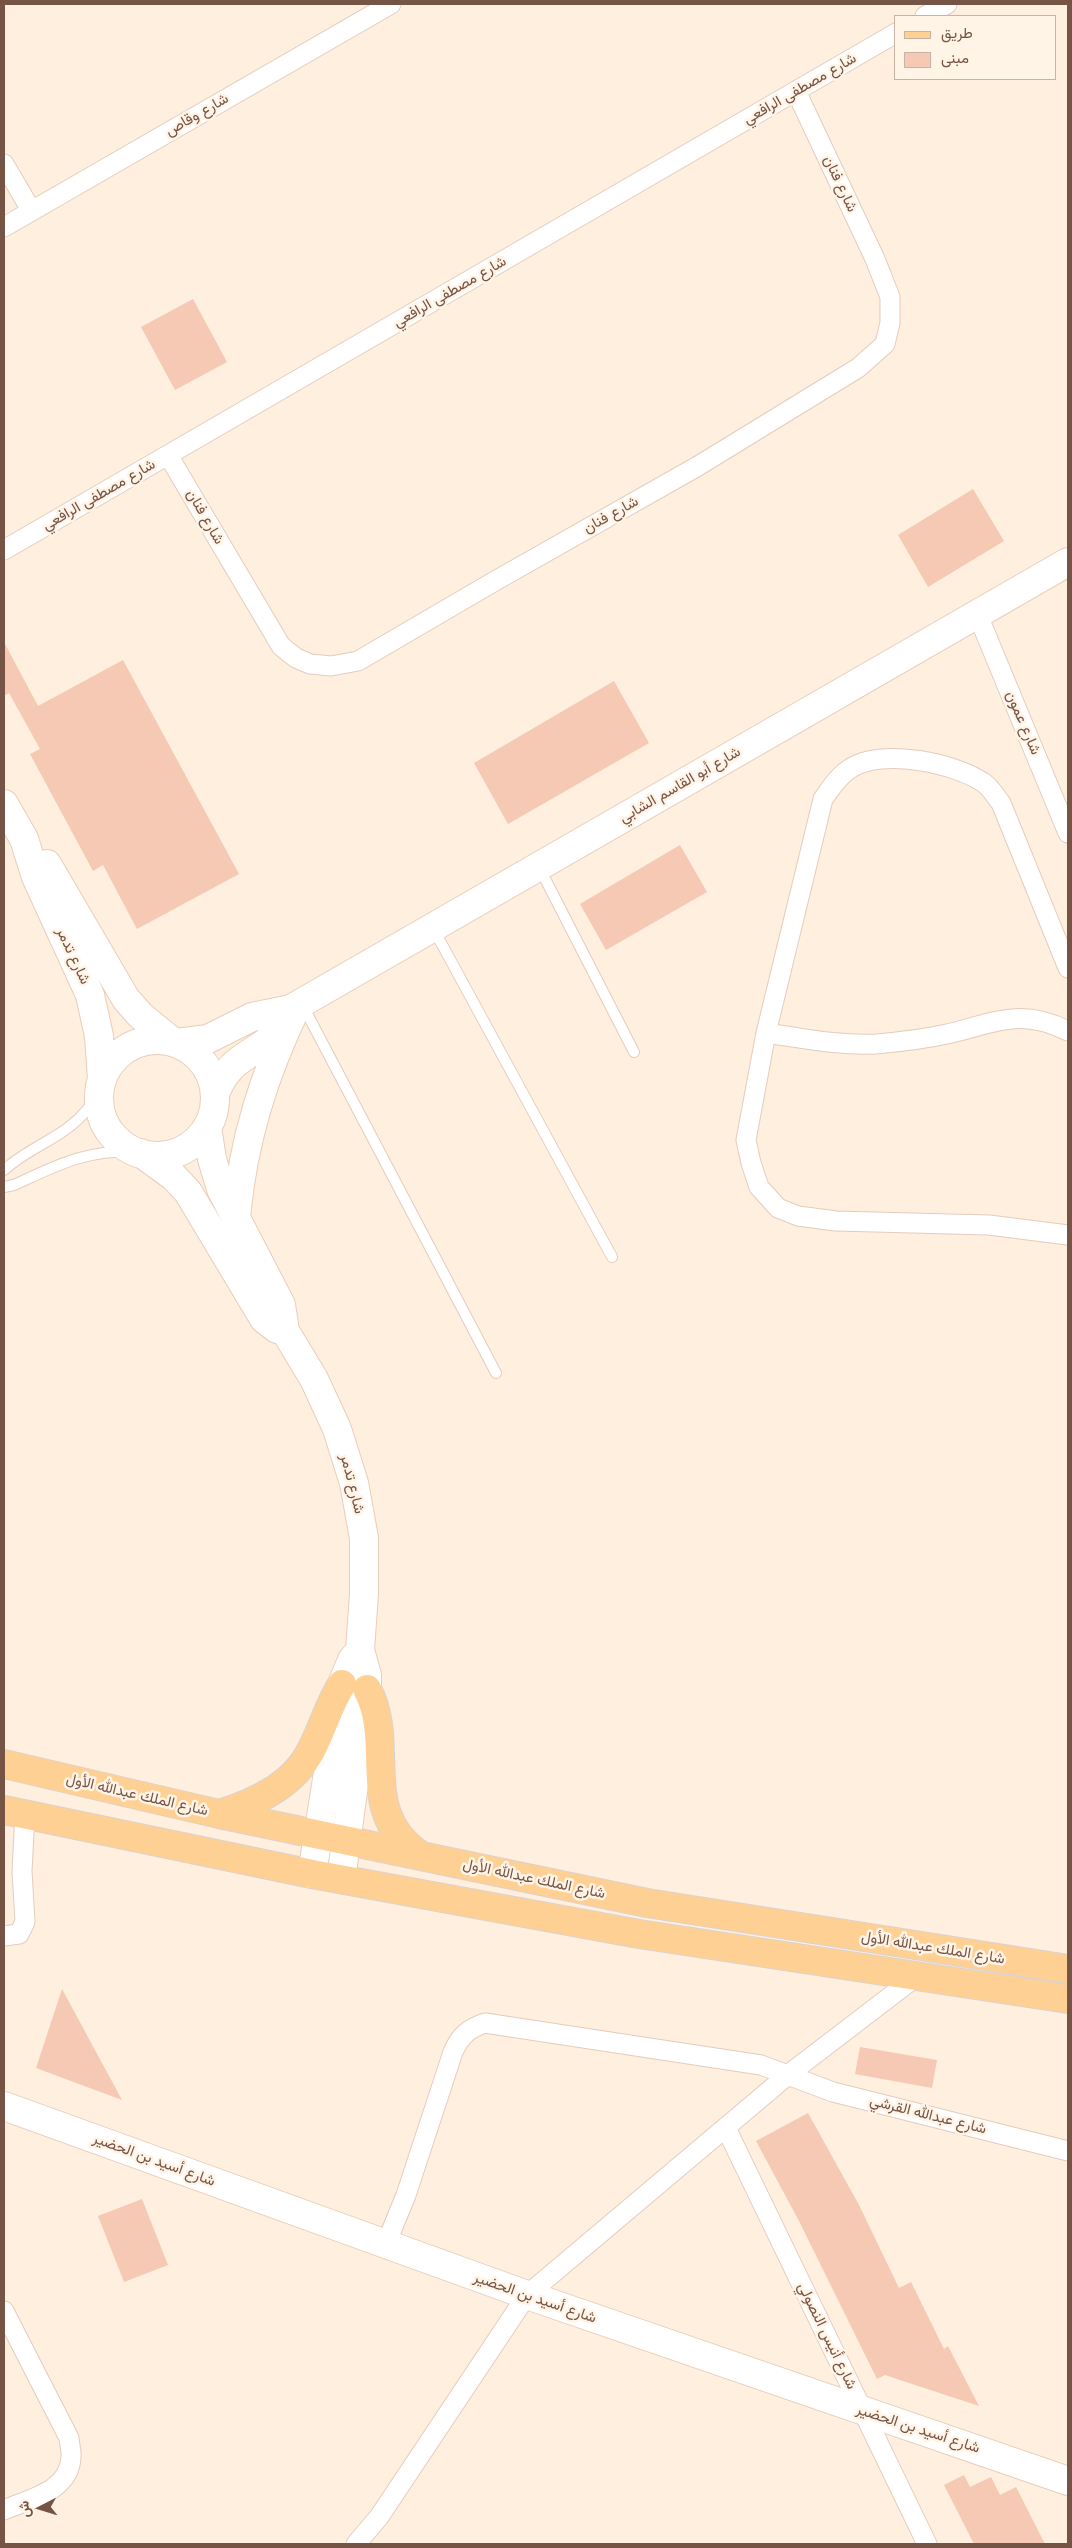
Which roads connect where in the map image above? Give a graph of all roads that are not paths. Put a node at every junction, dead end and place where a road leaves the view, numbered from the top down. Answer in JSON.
{"nodes":[{"id":1,"x":392,"y":4,"type":"edge"},
{"id":2,"x":947,"y":4,"type":"edge"},
{"id":3,"x":928,"y":15,"type":"edge"},
{"id":4,"x":894,"y":35,"type":"edge"},
{"id":5,"x":796,"y":91,"type":"junction"},
{"id":6,"x":4,"y":164,"type":"edge"},
{"id":7,"x":31,"y":210,"type":"junction"},
{"id":8,"x":4,"y":227,"type":"edge"},
{"id":9,"x":168,"y":455,"type":"junction"},
{"id":10,"x":4,"y":550,"type":"edge"},
{"id":11,"x":1068,"y":562,"type":"edge"},
{"id":12,"x":977,"y":613,"type":"junction"},
{"id":13,"x":4,"y":804,"type":"edge"},
{"id":14,"x":1068,"y":833,"type":"edge"},
{"id":15,"x":24,"y":839,"type":"junction"},
{"id":16,"x":538,"y":867,"type":"junction"},
{"id":17,"x":433,"y":927,"type":"junction"},
{"id":18,"x":1068,"y":968,"type":"edge"},
{"id":19,"x":297,"y":1006,"type":"junction"},
{"id":20,"x":1068,"y":1031,"type":"edge"},
{"id":21,"x":766,"y":1033,"type":"junction"},
{"id":22,"x":175,"y":1042,"type":"junction"},
{"id":23,"x":634,"y":1052,"type":"dead end"},
{"id":24,"x":101,"y":1086,"type":"junction"},
{"id":25,"x":215,"y":1096,"type":"junction"},
{"id":26,"x":207,"y":1127,"type":"junction"},
{"id":27,"x":138,"y":1152,"type":"junction"},
{"id":28,"x":4,"y":1170,"type":"edge"},
{"id":29,"x":4,"y":1187,"type":"edge"},
{"id":30,"x":236,"y":1216,"type":"junction"},
{"id":31,"x":1068,"y":1235,"type":"edge"},
{"id":32,"x":612,"y":1257,"type":"dead end"},
{"id":33,"x":285,"y":1331,"type":"junction"},
{"id":34,"x":496,"y":1374,"type":"dead end"},
{"id":35,"x":354,"y":1687,"type":"junction"},
{"id":36,"x":4,"y":1764,"type":"edge"},
{"id":37,"x":14,"y":1812,"type":"edge"},
{"id":38,"x":219,"y":1814,"type":"junction"},
{"id":39,"x":318,"y":1834,"type":"junction"},
{"id":40,"x":346,"y":1839,"type":"junction"},
{"id":41,"x":422,"y":1855,"type":"junction"},
{"id":42,"x":312,"y":1874,"type":"junction"},
{"id":43,"x":341,"y":1880,"type":"junction"},
{"id":44,"x":4,"y":1936,"type":"edge"},
{"id":45,"x":1068,"y":1969,"type":"edge"},
{"id":46,"x":917,"y":1976,"type":"junction"},
{"id":47,"x":1067,"y":1996,"type":"edge"},
{"id":48,"x":789,"y":2074,"type":"junction"},
{"id":49,"x":4,"y":2106,"type":"edge"},
{"id":50,"x":726,"y":2128,"type":"junction"},
{"id":51,"x":1068,"y":2151,"type":"edge"},
{"id":52,"x":386,"y":2244,"type":"junction"},
{"id":53,"x":527,"y":2296,"type":"junction"},
{"id":54,"x":4,"y":2311,"type":"edge"},
{"id":55,"x":863,"y":2412,"type":"junction"},
{"id":56,"x":1068,"y":2481,"type":"edge"},
{"id":57,"x":4,"y":2510,"type":"edge"},
{"id":58,"x":356,"y":2544,"type":"edge"},
{"id":59,"x":927,"y":2544,"type":"edge"}],
"edges":[{"from":1,"to":7,"type":"street","name":"شارع وقاص"},
{"from":2,"to":3,"type":"street"},
{"from":4,"to":5,"type":"street","name":"شارع مصطفى الرافعي"},
{"from":5,"to":9,"type":"street","name":"شارع مصطفى الرافعي"},
{"from":5,"to":9,"type":"street","name":"شارع فنان"},
{"from":6,"to":7,"type":"street"},
{"from":7,"to":8,"type":"street","name":"شارع وقاص"},
{"from":9,"to":10,"type":"street","name":"شارع مصطفى الرافعي"},
{"from":11,"to":12,"type":"street","name":"شارع أبو القاسم الشابي"},
{"from":12,"to":14,"type":"street","name":"شارع عمون"},
{"from":12,"to":16,"type":"street","name":"شارع أبو القاسم الشابي"},
{"from":13,"to":15,"type":"street","name":"شارع تدمر"},
{"from":15,"to":22,"type":"street","name":"شارع تدمر"},
{"from":15,"to":24,"type":"street","name":"شارع تدمر"},
{"from":16,"to":17,"type":"street","name":"شارع أبو القاسم الشابي"},
{"from":16,"to":23,"type":"lane"},
{"from":17,"to":19,"type":"street","name":"شارع أبو القاسم الشابي"},
{"from":17,"to":32,"type":"lane"},
{"from":18,"to":21,"type":"street"},
{"from":19,"to":22,"type":"street","name":"شارع أبو القاسم الشابي"},
{"from":19,"to":25,"type":"street","name":"شارع أبو القاسم الشابي"},
{"from":19,"to":30,"type":"street"},
{"from":19,"to":34,"type":"lane"},
{"from":20,"to":21,"type":"street"},
{"from":21,"to":31,"type":"street"},
{"from":22,"to":24,"type":"street"},
{"from":22,"to":25,"type":"street"},
{"from":24,"to":27,"type":"street"},
{"from":24,"to":28,"type":"lane"},
{"from":25,"to":26,"type":"street"},
{"from":26,"to":27,"type":"street"},
{"from":26,"to":30,"type":"street","name":"شارع تدمر"},
{"from":27,"to":29,"type":"lane"},
{"from":27,"to":33,"type":"street","name":"شارع تدمر"},
{"from":30,"to":33,"type":"street","name":"شارع تدمر"},
{"from":33,"to":35,"type":"street","name":"شارع تدمر"},
{"from":35,"to":38,"type":"main road"},
{"from":35,"to":39,"type":"street","name":"شارع تدمر"},
{"from":35,"to":40,"type":"street","name":"شارع تدمر"},
{"from":35,"to":41,"type":"main road"},
{"from":36,"to":38,"type":"main road","name":"شارع الملك عبدالله الأول"},
{"from":37,"to":42,"type":"main road","name":"شارع الملك عبدالله الأول"},
{"from":37,"to":44,"type":"street"},
{"from":38,"to":39,"type":"main road","name":"شارع الملك عبدالله الأول"},
{"from":39,"to":40,"type":"main road","name":"شارع الملك عبدالله الأول"},
{"from":39,"to":42,"type":"street","name":"شارع تدمر"},
{"from":40,"to":41,"type":"main road","name":"شارع الملك عبدالله الأول"},
{"from":40,"to":43,"type":"street","name":"شارع تدمر"},
{"from":41,"to":45,"type":"main road","name":"شارع الملك عبدالله الأول"},
{"from":42,"to":43,"type":"main road","name":"شارع الملك عبدالله الأول"},
{"from":43,"to":46,"type":"main road","name":"شارع الملك عبدالله الأول"},
{"from":46,"to":47,"type":"main road","name":"شارع الملك عبدالله الأول"},
{"from":46,"to":48,"type":"street"},
{"from":48,"to":50,"type":"street"},
{"from":48,"to":51,"type":"street","name":"شارع عبدالله القرشي"},
{"from":48,"to":52,"type":"street","name":"شارع عبدالله القرشي"},
{"from":49,"to":52,"type":"street","name":"شارع أسيد بن الحضير"},
{"from":50,"to":53,"type":"street"},
{"from":50,"to":55,"type":"street","name":"شارع أنيس النصولي"},
{"from":52,"to":53,"type":"street","name":"شارع أسيد بن الحضير"},
{"from":53,"to":55,"type":"street","name":"شارع أسيد بن الحضير"},
{"from":53,"to":58,"type":"street"},
{"from":54,"to":57,"type":"street"},
{"from":55,"to":56,"type":"street","name":"شارع أسيد بن الحضير"},
{"from":55,"to":59,"type":"street","name":"شارع أنيس النصولي"}]}
